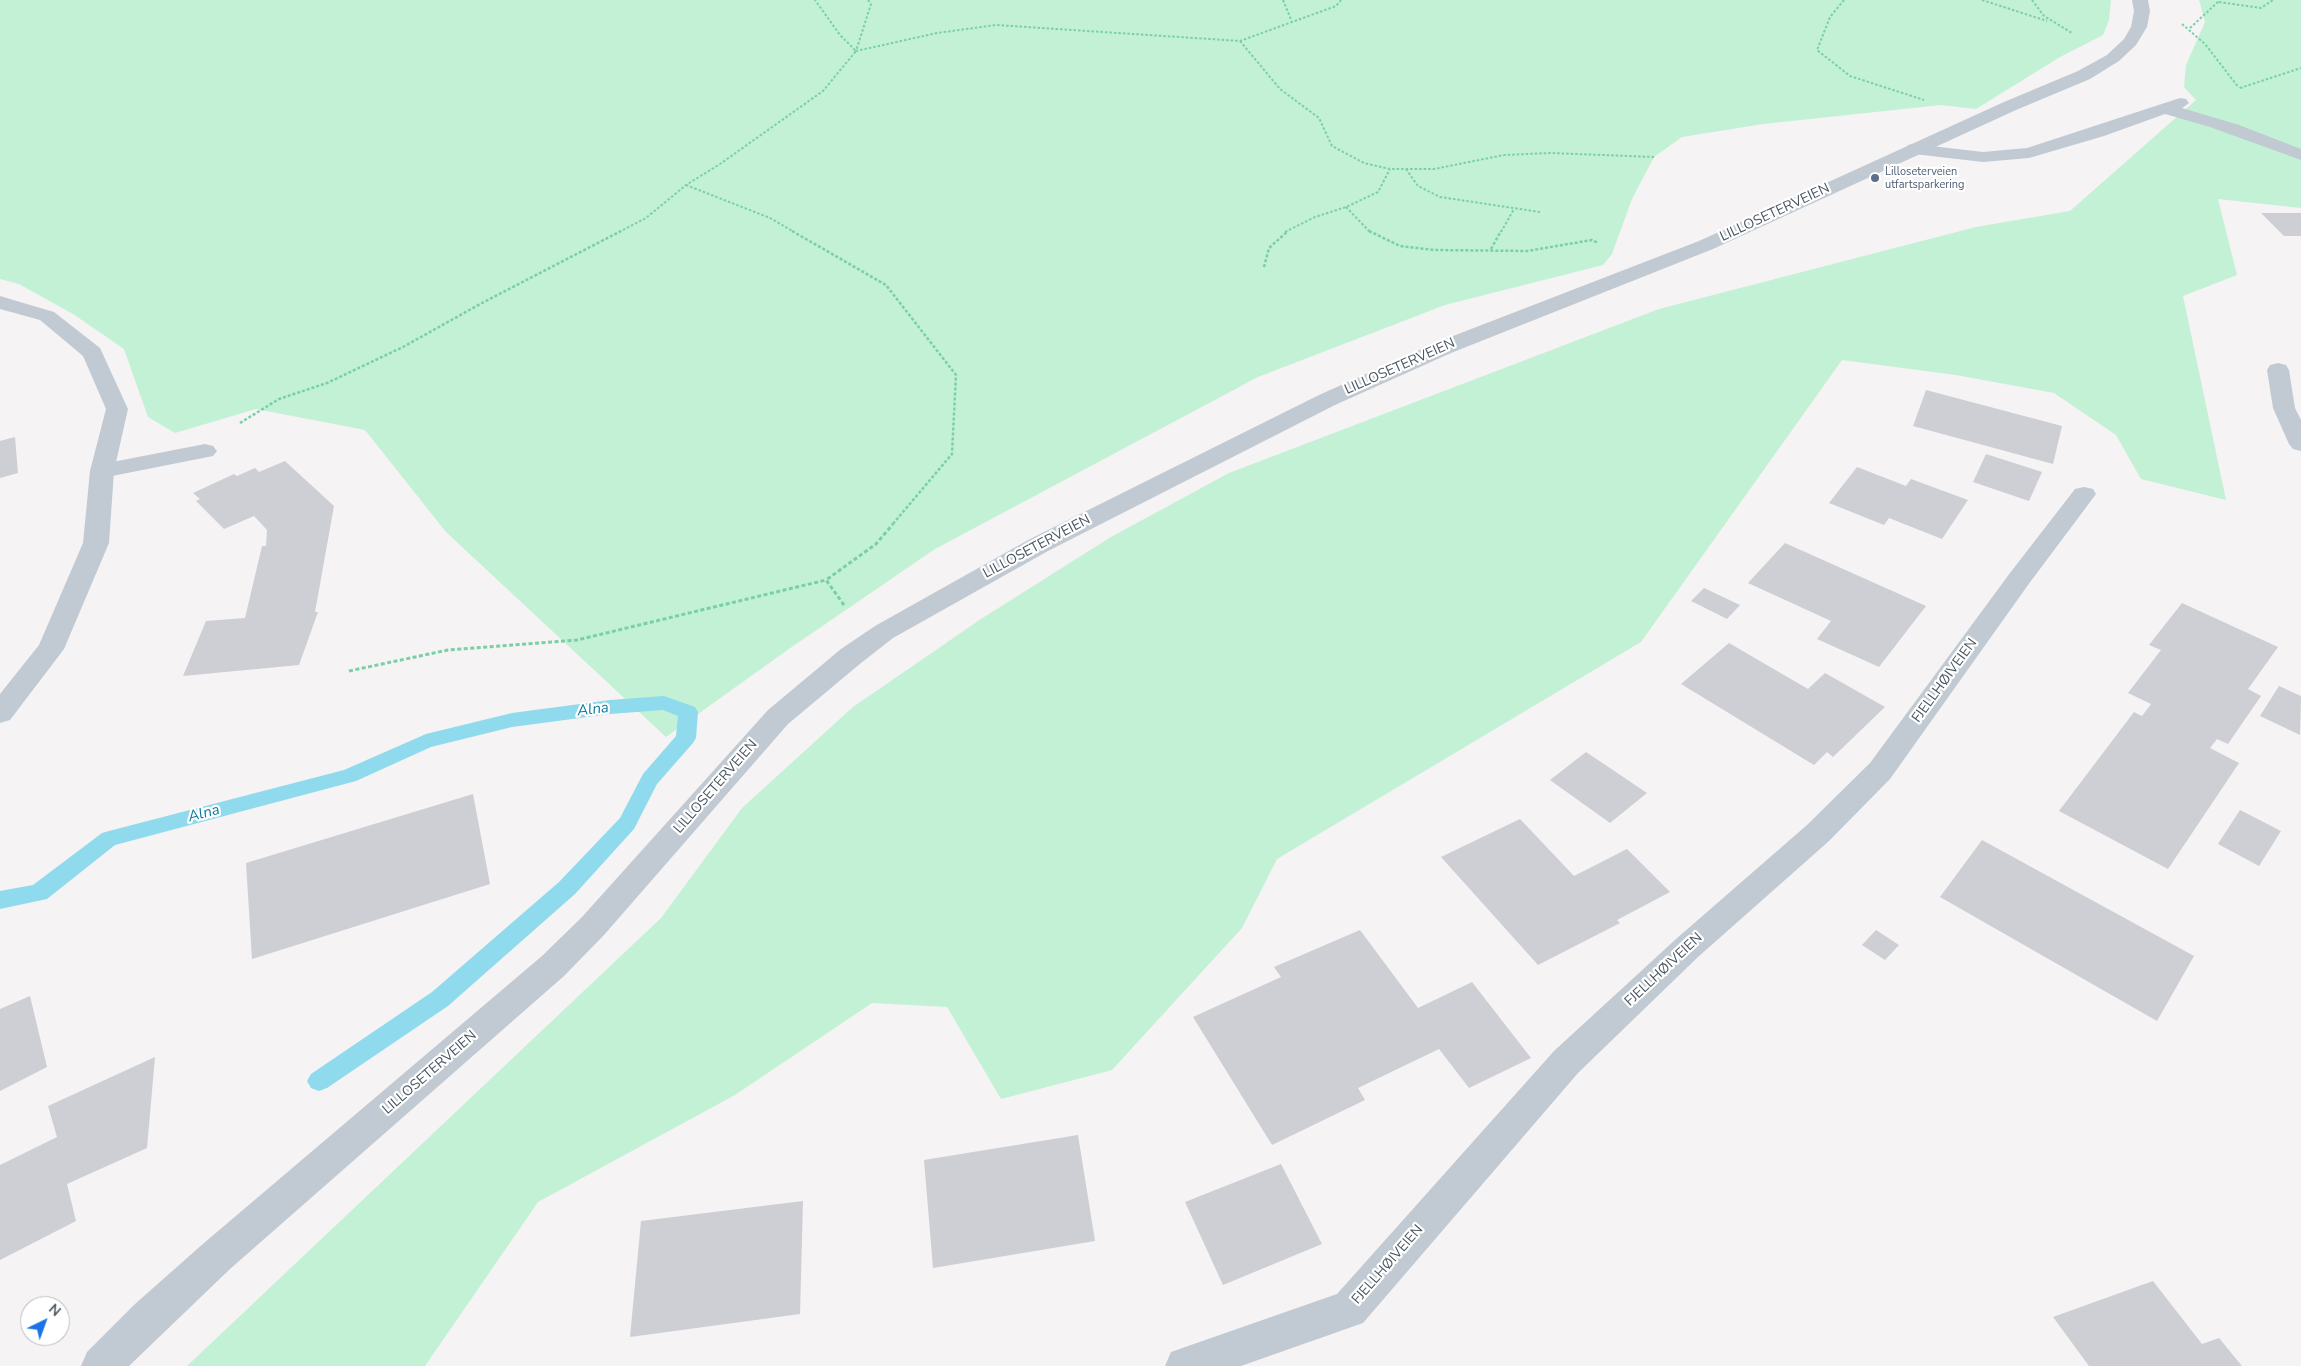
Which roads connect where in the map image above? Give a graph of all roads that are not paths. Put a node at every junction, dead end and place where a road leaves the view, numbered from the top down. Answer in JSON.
{"nodes":[{"id":1,"x":2140,"y":0,"type":"edge"},
{"id":2,"x":1914,"y":149,"type":"junction"},
{"id":3,"x":2301,"y":155,"type":"edge"},
{"id":4,"x":0,"y":302,"type":"edge"},
{"id":5,"x":2278,"y":370,"type":"dead end"},
{"id":6,"x":2301,"y":444,"type":"edge"},
{"id":7,"x":205,"y":450,"type":"road end"},
{"id":8,"x":102,"y":471,"type":"junction"},
{"id":9,"x":2084,"y":494,"type":"dead end"},
{"id":10,"x":0,"y":713,"type":"edge"},
{"id":11,"x":101,"y":1366,"type":"edge"},
{"id":12,"x":1185,"y":1366,"type":"edge"}],
"edges":[{"from":1,"to":2,"type":"street","name":"LILLOSETERVEIEN"},
{"from":2,"to":3,"type":"street"},
{"from":2,"to":11,"type":"street","name":"LILLOSETERVEIEN"},
{"from":4,"to":8,"type":"street"},
{"from":5,"to":6,"type":"street"},
{"from":7,"to":8,"type":"street"},
{"from":8,"to":10,"type":"street"},
{"from":9,"to":12,"type":"street","name":"FJELLHØIVEIEN"}]}
